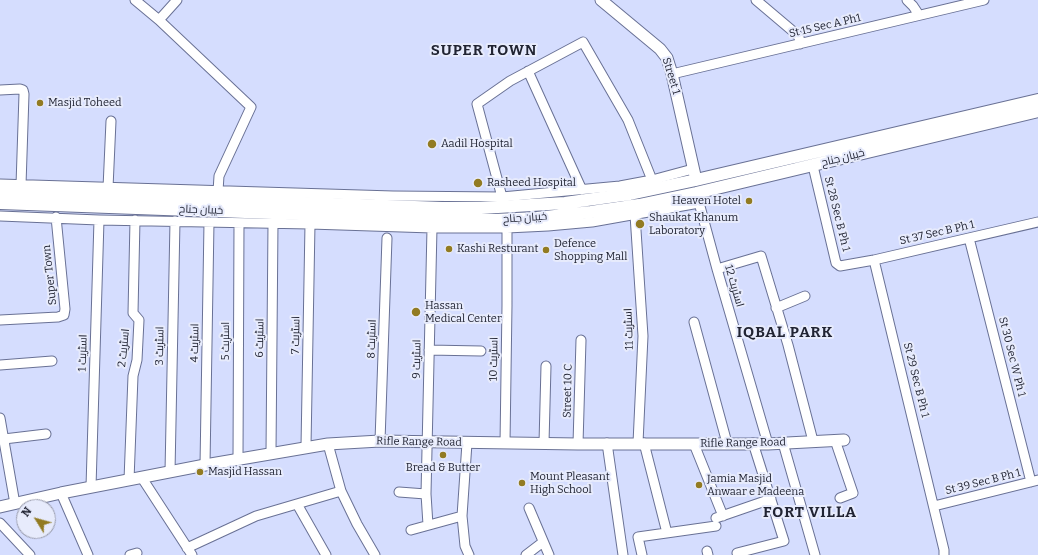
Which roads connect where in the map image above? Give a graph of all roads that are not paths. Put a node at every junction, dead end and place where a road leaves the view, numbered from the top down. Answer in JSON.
{"nodes":[{"id":1,"x":135,"y":0,"type":"edge"},
{"id":2,"x":177,"y":0,"type":"edge"},
{"id":3,"x":601,"y":0,"type":"edge"},
{"id":4,"x":756,"y":0,"type":"edge"},
{"id":5,"x":907,"y":0,"type":"edge"},
{"id":6,"x":984,"y":0,"type":"edge"},
{"id":7,"x":919,"y":15,"type":"junction"},
{"id":8,"x":159,"y":20,"type":"junction"},
{"id":9,"x":800,"y":44,"type":"junction"},
{"id":10,"x":528,"y":71,"type":"junction"},
{"id":11,"x":672,"y":74,"type":"junction"},
{"id":12,"x":0,"y":90,"type":"edge"},
{"id":13,"x":1038,"y":100,"type":"edge"},
{"id":14,"x":1038,"y":111,"type":"edge"},
{"id":15,"x":111,"y":121,"type":"dead end"},
{"id":16,"x":813,"y":166,"type":"junction"},
{"id":17,"x":695,"y":174,"type":"junction"},
{"id":18,"x":652,"y":180,"type":"junction"},
{"id":19,"x":0,"y":184,"type":"edge"},
{"id":20,"x":21,"y":185,"type":"junction"},
{"id":21,"x":108,"y":188,"type":"junction"},
{"id":22,"x":218,"y":190,"type":"junction"},
{"id":23,"x":582,"y":190,"type":"junction"},
{"id":24,"x":0,"y":192,"type":"edge"},
{"id":25,"x":502,"y":197,"type":"junction"},
{"id":26,"x":698,"y":198,"type":"junction"},
{"id":27,"x":0,"y":203,"type":"edge"},
{"id":28,"x":634,"y":215,"type":"junction"},
{"id":29,"x":0,"y":216,"type":"edge"},
{"id":30,"x":56,"y":217,"type":"junction"},
{"id":31,"x":99,"y":220,"type":"junction"},
{"id":32,"x":135,"y":220,"type":"junction"},
{"id":33,"x":175,"y":221,"type":"junction"},
{"id":34,"x":209,"y":222,"type":"junction"},
{"id":35,"x":1038,"y":222,"type":"edge"},
{"id":36,"x":239,"y":223,"type":"junction"},
{"id":37,"x":273,"y":223,"type":"junction"},
{"id":38,"x":310,"y":224,"type":"junction"},
{"id":39,"x":432,"y":228,"type":"junction"},
{"id":40,"x":507,"y":228,"type":"junction"},
{"id":41,"x":387,"y":238,"type":"dead end"},
{"id":42,"x":969,"y":238,"type":"junction"},
{"id":43,"x":874,"y":260,"type":"junction"},
{"id":44,"x":840,"y":266,"type":"joint"},
{"id":45,"x":717,"y":269,"type":"junction"},
{"id":46,"x":805,"y":296,"type":"dead end"},
{"id":47,"x":776,"y":308,"type":"junction"},
{"id":48,"x":0,"y":320,"type":"edge"},
{"id":49,"x":694,"y":322,"type":"dead end"},
{"id":50,"x":581,"y":340,"type":"dead end"},
{"id":51,"x":429,"y":350,"type":"junction"},
{"id":52,"x":481,"y":351,"type":"dead end"},
{"id":53,"x":52,"y":361,"type":"dead end"},
{"id":54,"x":0,"y":365,"type":"edge"},
{"id":55,"x":546,"y":366,"type":"dead end"},
{"id":56,"x":0,"y":418,"type":"edge"},
{"id":57,"x":46,"y":434,"type":"dead end"},
{"id":58,"x":4,"y":439,"type":"junction"},
{"id":59,"x":840,"y":440,"type":"joint"},
{"id":60,"x":380,"y":441,"type":"junction"},
{"id":61,"x":428,"y":442,"type":"junction"},
{"id":62,"x":813,"y":442,"type":"junction"},
{"id":63,"x":467,"y":443,"type":"junction"},
{"id":64,"x":505,"y":443,"type":"junction"},
{"id":65,"x":544,"y":443,"type":"junction"},
{"id":66,"x":607,"y":443,"type":"junction"},
{"id":67,"x":641,"y":443,"type":"junction"},
{"id":68,"x":727,"y":443,"type":"junction"},
{"id":69,"x":753,"y":443,"type":"junction"},
{"id":70,"x":783,"y":443,"type":"junction"},
{"id":71,"x":328,"y":444,"type":"junction"},
{"id":72,"x":578,"y":444,"type":"junction"},
{"id":73,"x":694,"y":444,"type":"junction"},
{"id":74,"x":768,"y":444,"type":"junction"},
{"id":75,"x":306,"y":446,"type":"junction"},
{"id":76,"x":271,"y":452,"type":"junction"},
{"id":77,"x":238,"y":458,"type":"junction"},
{"id":78,"x":205,"y":465,"type":"junction"},
{"id":79,"x":170,"y":472,"type":"junction"},
{"id":80,"x":142,"y":478,"type":"junction"},
{"id":81,"x":129,"y":480,"type":"junction"},
{"id":82,"x":1035,"y":481,"type":"edge"},
{"id":83,"x":91,"y":487,"type":"junction"},
{"id":84,"x":341,"y":491,"type":"junction"},
{"id":85,"x":399,"y":492,"type":"dead end"},
{"id":86,"x":61,"y":493,"type":"junction"},
{"id":87,"x":426,"y":494,"type":"junction"},
{"id":88,"x":840,"y":498,"type":"dead end"},
{"id":89,"x":771,"y":499,"type":"junction"},
{"id":90,"x":15,"y":504,"type":"junction"},
{"id":91,"x":298,"y":504,"type":"junction"},
{"id":92,"x":934,"y":506,"type":"junction"},
{"id":93,"x":0,"y":507,"type":"edge"},
{"id":94,"x":529,"y":508,"type":"dead end"},
{"id":95,"x":462,"y":516,"type":"junction"},
{"id":96,"x":718,"y":520,"type":"junction"},
{"id":97,"x":0,"y":523,"type":"edge"},
{"id":98,"x":428,"y":525,"type":"junction"},
{"id":99,"x":411,"y":530,"type":"dead end"},
{"id":100,"x":667,"y":533,"type":"junction"},
{"id":101,"x":543,"y":542,"type":"junction"},
{"id":102,"x":189,"y":551,"type":"edge"},
{"id":103,"x":738,"y":553,"type":"dead end"},
{"id":104,"x":640,"y":554,"type":"edge"},
{"id":105,"x":30,"y":555,"type":"edge"},
{"id":106,"x":88,"y":555,"type":"edge"},
{"id":107,"x":326,"y":555,"type":"edge"},
{"id":108,"x":374,"y":555,"type":"edge"},
{"id":109,"x":469,"y":555,"type":"edge"},
{"id":110,"x":526,"y":555,"type":"edge"},
{"id":111,"x":548,"y":555,"type":"edge"},
{"id":112,"x":623,"y":555,"type":"edge"},
{"id":113,"x":815,"y":555,"type":"edge"},
{"id":114,"x":944,"y":555,"type":"edge"}],
"edges":[{"from":1,"to":8,"type":"street"},
{"from":2,"to":8,"type":"street"},
{"from":3,"to":11,"type":"street","name":"Street 1"},
{"from":4,"to":9,"type":"street"},
{"from":5,"to":7,"type":"street"},
{"from":6,"to":7,"type":"street","name":"St 15 Sec A Ph1"},
{"from":7,"to":9,"type":"street","name":"St 15 Sec A Ph1"},
{"from":8,"to":22,"type":"street"},
{"from":9,"to":11,"type":"street","name":"St 15 Sec A Ph1"},
{"from":10,"to":18,"type":"street"},
{"from":10,"to":23,"type":"street"},
{"from":10,"to":25,"type":"street"},
{"from":11,"to":17,"type":"street","name":"Street 1"},
{"from":12,"to":20,"type":"street"},
{"from":13,"to":17,"type":"main road","name":"خیبان جناح"},
{"from":14,"to":16,"type":"main road","name":"خیبان جناح"},
{"from":15,"to":21,"type":"street"},
{"from":16,"to":26,"type":"main road","name":"خیبان جناح"},
{"from":16,"to":44,"type":"street","name":"St 28 Sec B Ph 1"},
{"from":17,"to":18,"type":"street"},
{"from":17,"to":24,"type":"main road","name":"خیبان جناح"},
{"from":18,"to":23,"type":"street"},
{"from":19,"to":20,"type":"street"},
{"from":20,"to":21,"type":"street"},
{"from":21,"to":22,"type":"street"},
{"from":22,"to":25,"type":"street"},
{"from":23,"to":25,"type":"street"},
{"from":26,"to":27,"type":"main road","name":"خیبان جناح"},
{"from":26,"to":28,"type":"street"},
{"from":26,"to":45,"type":"street","name":"اسٹریٹ 12"},
{"from":28,"to":40,"type":"street"},
{"from":28,"to":67,"type":"street","name":"اسٹریٹ 11"},
{"from":29,"to":30,"type":"street"},
{"from":30,"to":31,"type":"street"},
{"from":30,"to":48,"type":"street","name":"Super Town"},
{"from":31,"to":32,"type":"street"},
{"from":31,"to":83,"type":"street","name":"اسٹریٹ 1"},
{"from":32,"to":33,"type":"street"},
{"from":32,"to":81,"type":"street","name":"اسٹریٹ 2"},
{"from":33,"to":34,"type":"street"},
{"from":33,"to":79,"type":"street","name":"اسٹریٹ 3"},
{"from":34,"to":36,"type":"street"},
{"from":34,"to":78,"type":"street","name":"اسٹریٹ 4"},
{"from":35,"to":42,"type":"street","name":"St 37 Sec B Ph 1"},
{"from":36,"to":37,"type":"street"},
{"from":36,"to":77,"type":"street","name":"اسٹریٹ 5"},
{"from":37,"to":38,"type":"street"},
{"from":37,"to":76,"type":"street","name":"اسٹریٹ 6"},
{"from":38,"to":39,"type":"street"},
{"from":38,"to":75,"type":"street","name":"اسٹریٹ 7"},
{"from":39,"to":40,"type":"street"},
{"from":39,"to":51,"type":"street","name":"اسٹریٹ 9"},
{"from":40,"to":64,"type":"street","name":"اسٹریٹ 10"},
{"from":41,"to":60,"type":"street","name":"اسٹریٹ 8"},
{"from":42,"to":43,"type":"street","name":"St 37 Sec B Ph 1"},
{"from":42,"to":82,"type":"street","name":"St 30 Sec W Ph 1"},
{"from":43,"to":44,"type":"street","name":"St 37 Sec B Ph 1"},
{"from":43,"to":92,"type":"street","name":"St 29 Sec B Ph 1"},
{"from":45,"to":47,"type":"street"},
{"from":45,"to":74,"type":"street","name":"اسٹریٹ 12"},
{"from":46,"to":47,"type":"street"},
{"from":47,"to":62,"type":"street"},
{"from":49,"to":68,"type":"street"},
{"from":50,"to":72,"type":"street","name":"Street 10 C"},
{"from":51,"to":52,"type":"street"},
{"from":51,"to":61,"type":"street","name":"اسٹریٹ 9"},
{"from":53,"to":54,"type":"street"},
{"from":55,"to":65,"type":"street"},
{"from":56,"to":58,"type":"street"},
{"from":57,"to":58,"type":"street"},
{"from":58,"to":90,"type":"street"},
{"from":59,"to":62,"type":"street","name":"Rifle Range Road"},
{"from":59,"to":88,"type":"street"},
{"from":60,"to":61,"type":"street","name":"Rifle Range Road"},
{"from":60,"to":71,"type":"street","name":"Rifle Range Road"},
{"from":61,"to":63,"type":"street","name":"Rifle Range Road"},
{"from":61,"to":87,"type":"street","name":"اسٹریٹ 9"},
{"from":62,"to":70,"type":"street","name":"Rifle Range Road"},
{"from":63,"to":64,"type":"street","name":"Rifle Range Road"},
{"from":63,"to":95,"type":"street"},
{"from":64,"to":65,"type":"street","name":"Rifle Range Road"},
{"from":65,"to":72,"type":"street","name":"Rifle Range Road"},
{"from":66,"to":67,"type":"street","name":"Rifle Range Road"},
{"from":66,"to":72,"type":"street","name":"Rifle Range Road"},
{"from":66,"to":112,"type":"street"},
{"from":67,"to":73,"type":"street","name":"Rifle Range Road"},
{"from":67,"to":100,"type":"street","name":"اسٹریٹ 11"},
{"from":68,"to":69,"type":"street","name":"Rifle Range Road"},
{"from":68,"to":73,"type":"street","name":"Rifle Range Road"},
{"from":69,"to":74,"type":"street","name":"Rifle Range Road"},
{"from":69,"to":89,"type":"street"},
{"from":70,"to":74,"type":"street","name":"Rifle Range Road"},
{"from":70,"to":113,"type":"street"},
{"from":71,"to":75,"type":"street","name":"Rifle Range Road"},
{"from":71,"to":84,"type":"street"},
{"from":73,"to":96,"type":"street"},
{"from":75,"to":76,"type":"street","name":"Rifle Range Road"},
{"from":76,"to":77,"type":"street","name":"Rifle Range Road"},
{"from":77,"to":78,"type":"street","name":"Rifle Range Road"},
{"from":78,"to":79,"type":"street","name":"Rifle Range Road"},
{"from":79,"to":80,"type":"street","name":"Rifle Range Road"},
{"from":80,"to":81,"type":"street","name":"Rifle Range Road"},
{"from":80,"to":102,"type":"street"},
{"from":81,"to":83,"type":"street","name":"Rifle Range Road"},
{"from":82,"to":92,"type":"street","name":"St 39 Sec B Ph 1"},
{"from":83,"to":86,"type":"street","name":"Rifle Range Road"},
{"from":84,"to":91,"type":"street"},
{"from":84,"to":108,"type":"street"},
{"from":85,"to":87,"type":"street"},
{"from":86,"to":90,"type":"street","name":"Rifle Range Road"},
{"from":86,"to":106,"type":"street"},
{"from":87,"to":98,"type":"street","name":"اسٹریٹ 9"},
{"from":89,"to":96,"type":"street"},
{"from":89,"to":103,"type":"street"},
{"from":90,"to":93,"type":"street","name":"Rifle Range Road"},
{"from":91,"to":102,"type":"street"},
{"from":91,"to":107,"type":"street"},
{"from":92,"to":114,"type":"street","name":"St 29 Sec B Ph 1"},
{"from":94,"to":101,"type":"street"},
{"from":95,"to":98,"type":"street"},
{"from":95,"to":109,"type":"street"},
{"from":96,"to":100,"type":"street"},
{"from":97,"to":105,"type":"street"},
{"from":98,"to":99,"type":"street"},
{"from":100,"to":104,"type":"street"},
{"from":101,"to":110,"type":"street"},
{"from":101,"to":111,"type":"street"}]}
